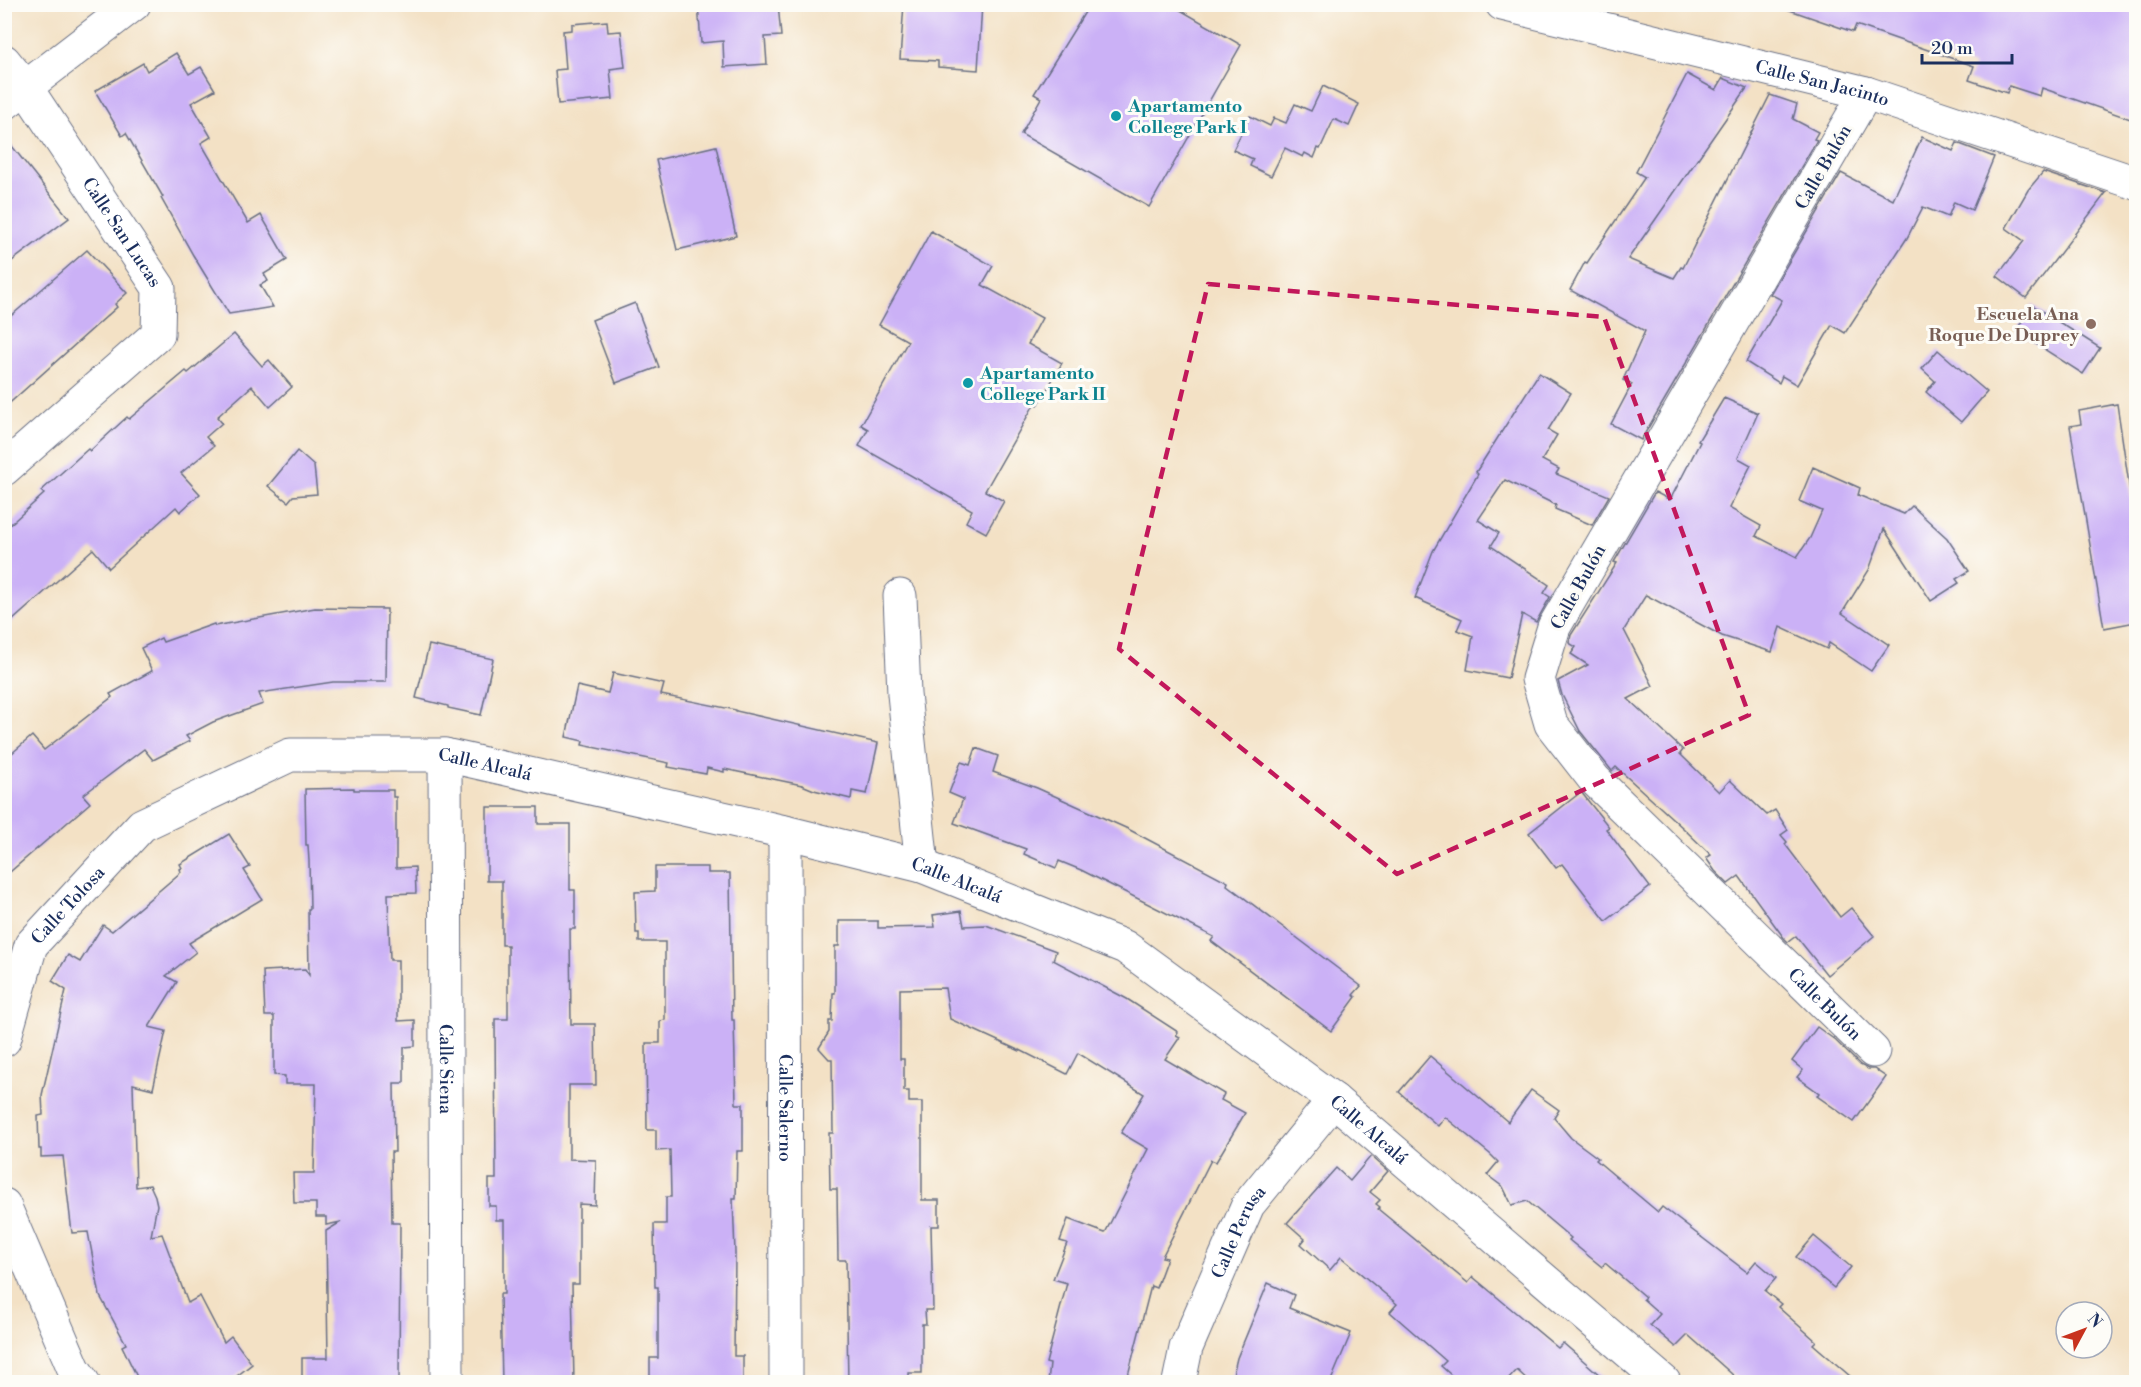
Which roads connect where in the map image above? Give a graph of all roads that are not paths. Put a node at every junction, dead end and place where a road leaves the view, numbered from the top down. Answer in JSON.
{"nodes":[{"id":1,"x":134,"y":4,"type":"edge"},
{"id":2,"x":1502,"y":4,"type":"edge"},
{"id":3,"x":4,"y":61,"type":"edge"},
{"id":4,"x":1866,"y":93,"type":"junction"},
{"id":5,"x":15,"y":96,"type":"edge"},
{"id":6,"x":2136,"y":183,"type":"edge"},
{"id":7,"x":4,"y":469,"type":"edge"},
{"id":8,"x":900,"y":596,"type":"dead end"},
{"id":9,"x":445,"y":755,"type":"junction"},
{"id":10,"x":785,"y":832,"type":"junction"},
{"id":11,"x":123,"y":846,"type":"joint"},
{"id":12,"x":922,"y":866,"type":"junction"},
{"id":13,"x":4,"y":1040,"type":"edge"},
{"id":14,"x":1873,"y":1051,"type":"dead end"},
{"id":15,"x":1334,"y":1100,"type":"junction"},
{"id":16,"x":4,"y":1205,"type":"edge"},
{"id":17,"x":83,"y":1383,"type":"edge"},
{"id":18,"x":447,"y":1383,"type":"edge"},
{"id":19,"x":786,"y":1383,"type":"edge"},
{"id":20,"x":1179,"y":1383,"type":"edge"},
{"id":21,"x":1664,"y":1383,"type":"edge"}],
"edges":[{"from":1,"to":5,"type":"street"},
{"from":2,"to":4,"type":"street","name":"Calle San Jacinto"},
{"from":3,"to":5,"type":"street","name":"Calle San Lucas"},
{"from":4,"to":6,"type":"street","name":"Calle San Jacinto"},
{"from":4,"to":14,"type":"street","name":"Calle Bulón"},
{"from":5,"to":7,"type":"street","name":"Calle San Lucas"},
{"from":8,"to":12,"type":"street"},
{"from":9,"to":10,"type":"street","name":"Calle Alcalá"},
{"from":9,"to":11,"type":"street","name":"Calle Alcalá"},
{"from":9,"to":18,"type":"street","name":"Calle Siena"},
{"from":10,"to":12,"type":"street","name":"Calle Alcalá"},
{"from":10,"to":19,"type":"street","name":"Calle Salerno"},
{"from":11,"to":13,"type":"street","name":"Calle Tolosa"},
{"from":12,"to":15,"type":"street","name":"Calle Alcalá"},
{"from":15,"to":20,"type":"street","name":"Calle Perusa"},
{"from":15,"to":21,"type":"street","name":"Calle Alcalá"},
{"from":16,"to":17,"type":"street"}]}
